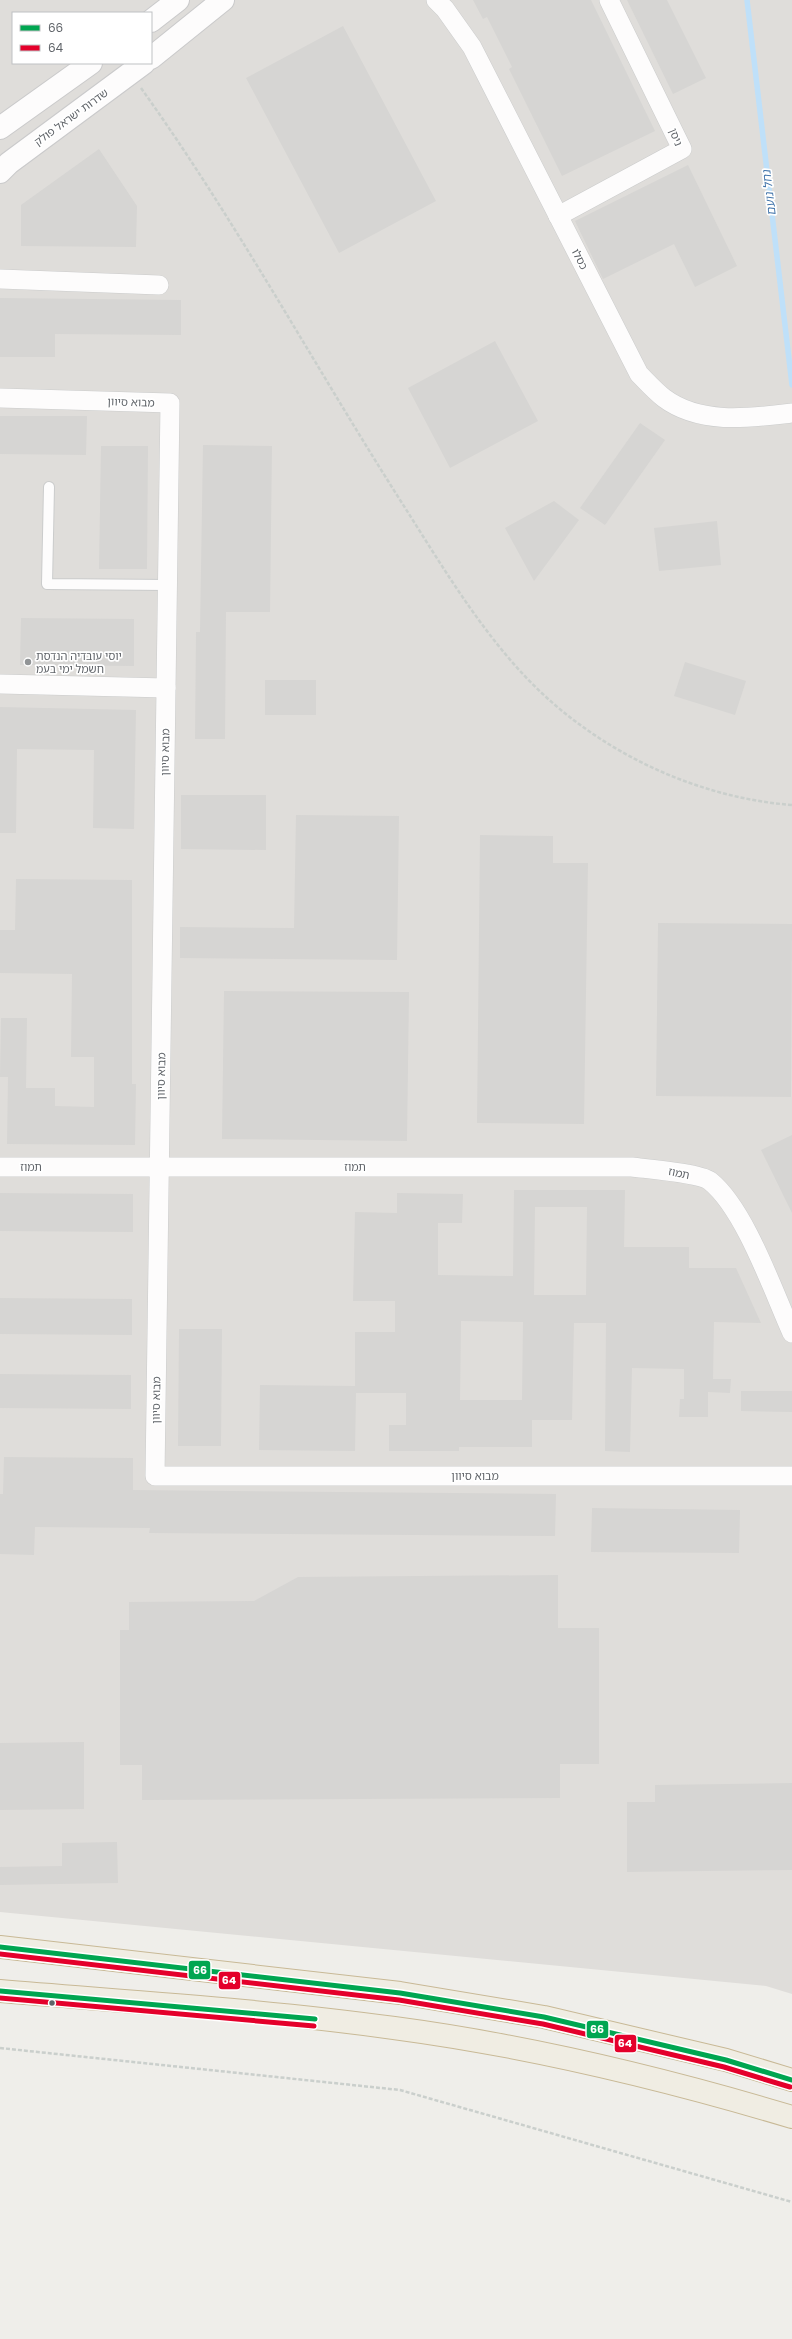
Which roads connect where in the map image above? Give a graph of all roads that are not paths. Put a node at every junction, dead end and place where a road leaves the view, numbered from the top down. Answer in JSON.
{"nodes":[{"id":1,"x":178,"y":0,"type":"edge"},
{"id":2,"x":223,"y":0,"type":"edge"},
{"id":3,"x":436,"y":0,"type":"edge"},
{"id":4,"x":609,"y":0,"type":"edge"},
{"id":5,"x":152,"y":21,"type":"edge"},
{"id":6,"x":152,"y":57,"type":"edge"},
{"id":7,"x":90,"y":64,"type":"edge"},
{"id":8,"x":137,"y":68,"type":"edge"},
{"id":9,"x":0,"y":128,"type":"edge"},
{"id":10,"x":0,"y":172,"type":"edge"},
{"id":11,"x":558,"y":216,"type":"junction"},
{"id":12,"x":0,"y":278,"type":"edge"},
{"id":13,"x":159,"y":285,"type":"dead end"},
{"id":14,"x":0,"y":398,"type":"edge"},
{"id":15,"x":792,"y":413,"type":"edge"},
{"id":16,"x":49,"y":487,"type":"dead end"},
{"id":17,"x":168,"y":585,"type":"junction"},
{"id":18,"x":0,"y":684,"type":"edge"},
{"id":19,"x":166,"y":688,"type":"junction"},
{"id":20,"x":0,"y":1167,"type":"edge"},
{"id":21,"x":160,"y":1167,"type":"junction"},
{"id":22,"x":792,"y":1333,"type":"edge"},
{"id":23,"x":792,"y":1476,"type":"edge"},
{"id":24,"x":0,"y":1947,"type":"edge"},
{"id":25,"x":0,"y":1991,"type":"edge"},
{"id":26,"x":792,"y":2080,"type":"edge"},
{"id":27,"x":792,"y":2116,"type":"edge"}],
"edges":[{"from":1,"to":5,"type":"street"},
{"from":2,"to":6,"type":"street"},
{"from":3,"to":11,"type":"street","name":"כסלו"},
{"from":4,"to":11,"type":"street","name":"ניסן"},
{"from":7,"to":9,"type":"street"},
{"from":8,"to":10,"type":"street","name":"שדרות ישראל פולק"},
{"from":11,"to":15,"type":"street","name":"כסלו"},
{"from":12,"to":13,"type":"street"},
{"from":14,"to":17,"type":"street","name":"מבוא סיוון"},
{"from":16,"to":17,"type":"lane"},
{"from":17,"to":19,"type":"street","name":"מבוא סיוון"},
{"from":18,"to":19,"type":"street"},
{"from":19,"to":21,"type":"street","name":"מבוא סיוון"},
{"from":20,"to":21,"type":"street","name":"תמוז"},
{"from":21,"to":22,"type":"street","name":"תמוז"},
{"from":21,"to":23,"type":"street","name":"מבוא סיוון"},
{"from":24,"to":26,"type":"highway"},
{"from":25,"to":27,"type":"highway"}]}
